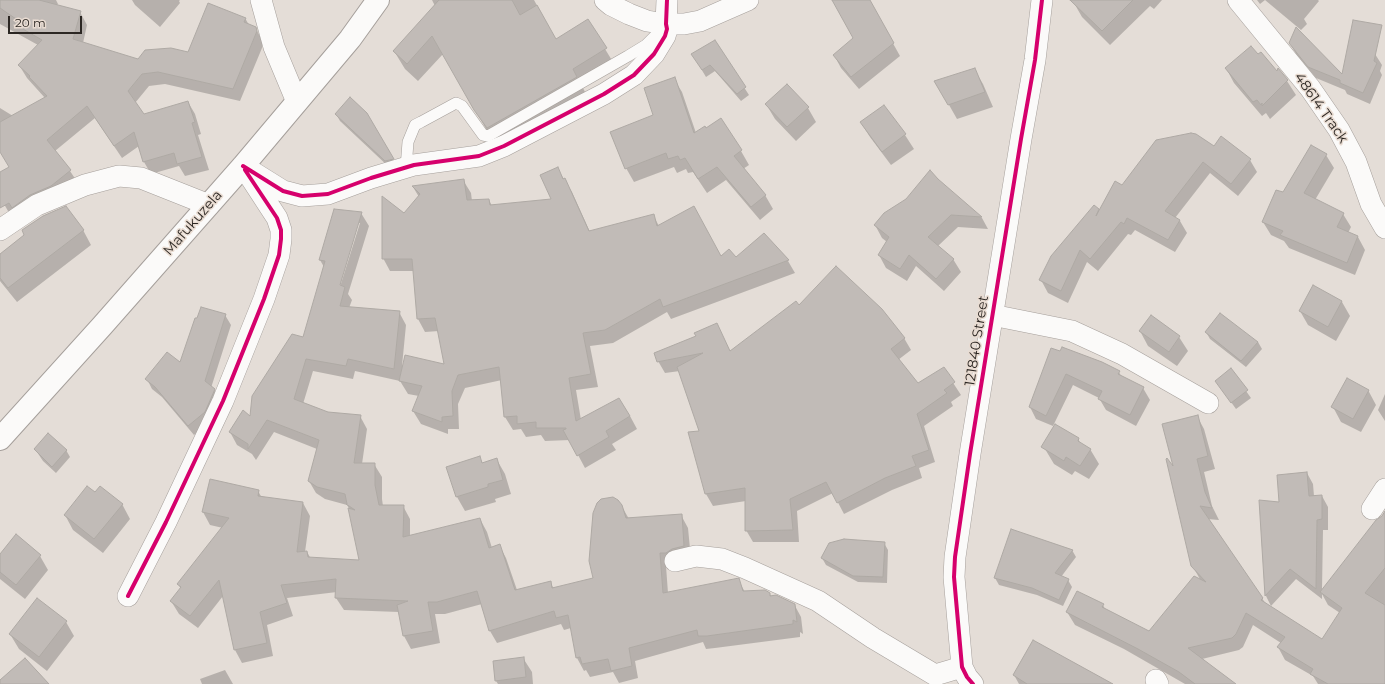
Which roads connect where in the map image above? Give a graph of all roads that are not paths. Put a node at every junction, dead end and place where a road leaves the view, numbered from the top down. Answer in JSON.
{"nodes":[{"id":1,"x":261,"y":0,"type":"edge"},
{"id":2,"x":378,"y":0,"type":"edge"},
{"id":3,"x":605,"y":0,"type":"edge"},
{"id":4,"x":667,"y":0,"type":"edge"},
{"id":5,"x":748,"y":0,"type":"edge"},
{"id":6,"x":1042,"y":0,"type":"edge"},
{"id":7,"x":1238,"y":0,"type":"edge"},
{"id":8,"x":666,"y":24,"type":"junction"},
{"id":9,"x":297,"y":102,"type":"junction"},
{"id":10,"x":243,"y":166,"type":"junction"},
{"id":11,"x":406,"y":168,"type":"junction"},
{"id":12,"x":209,"y":205,"type":"junction"},
{"id":13,"x":1385,"y":228,"type":"edge"},
{"id":14,"x":0,"y":230,"type":"edge"},
{"id":15,"x":992,"y":315,"type":"junction"},
{"id":16,"x":1208,"y":403,"type":"dead end"},
{"id":17,"x":0,"y":439,"type":"edge"},
{"id":18,"x":1385,"y":489,"type":"edge"},
{"id":19,"x":1372,"y":509,"type":"dead end"},
{"id":20,"x":674,"y":561,"type":"dead end"},
{"id":21,"x":128,"y":596,"type":"dead end"},
{"id":22,"x":962,"y":667,"type":"junction"},
{"id":23,"x":931,"y":680,"type":"edge"},
{"id":24,"x":973,"y":684,"type":"edge"}],
"edges":[{"from":1,"to":9,"type":"street"},
{"from":2,"to":9,"type":"main road","name":"Mafukuzela"},
{"from":3,"to":8,"type":"street"},
{"from":4,"to":8,"type":"street"},
{"from":5,"to":8,"type":"street"},
{"from":6,"to":15,"type":"street","name":"121840 Street"},
{"from":7,"to":13,"type":"street","name":"48614 Track"},
{"from":8,"to":11,"type":"street"},
{"from":8,"to":11,"type":"lane"},
{"from":9,"to":10,"type":"main road","name":"Mafukuzela"},
{"from":10,"to":11,"type":"street"},
{"from":10,"to":12,"type":"main road","name":"Mafukuzela"},
{"from":10,"to":21,"type":"street"},
{"from":12,"to":14,"type":"street"},
{"from":12,"to":17,"type":"main road","name":"Mafukuzela"},
{"from":15,"to":16,"type":"street"},
{"from":15,"to":22,"type":"street","name":"121840 Street"},
{"from":18,"to":19,"type":"street"},
{"from":20,"to":23,"type":"street"},
{"from":22,"to":23,"type":"street"},
{"from":22,"to":24,"type":"street","name":"121840 Street"}]}
